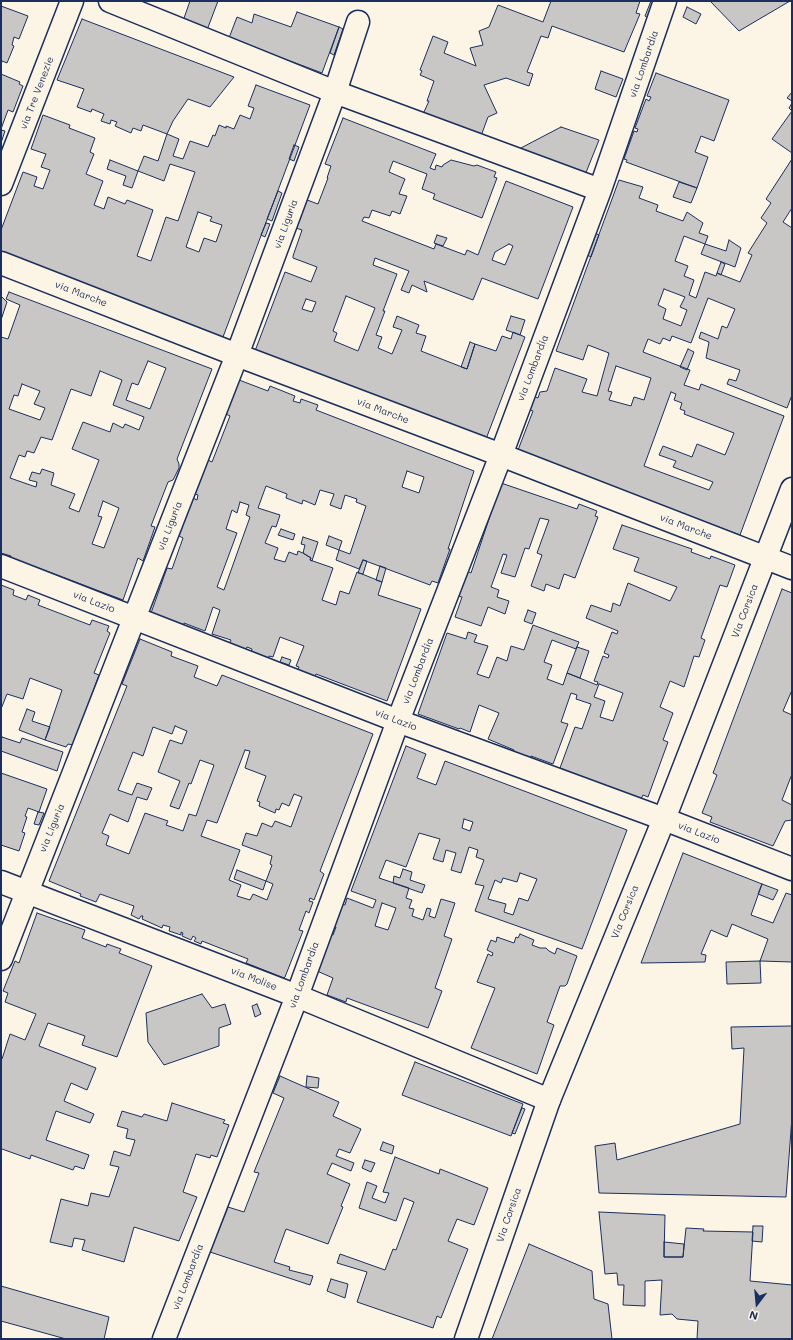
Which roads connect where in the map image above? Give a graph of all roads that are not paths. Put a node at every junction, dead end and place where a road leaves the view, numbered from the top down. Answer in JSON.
{"nodes":[{"id":1,"x":72,"y":1,"type":"edge"},
{"id":2,"x":110,"y":1,"type":"edge"},
{"id":3,"x":665,"y":1,"type":"edge"},
{"id":4,"x":358,"y":22,"type":"dead end"},
{"id":5,"x":335,"y":92,"type":"junction"},
{"id":6,"x":1,"y":184,"type":"edge"},
{"id":7,"x":600,"y":190,"type":"junction"},
{"id":8,"x":1,"y":263,"type":"edge"},
{"id":9,"x":237,"y":355,"type":"junction"},
{"id":10,"x":501,"y":455,"type":"junction"},
{"id":11,"x":792,"y":488,"type":"edge"},
{"id":12,"x":766,"y":558,"type":"junction"},
{"id":13,"x":1,"y":566,"type":"edge"},
{"id":14,"x":792,"y":568,"type":"edge"},
{"id":15,"x":135,"y":618,"type":"junction"},
{"id":16,"x":398,"y":721,"type":"junction"},
{"id":17,"x":664,"y":819,"type":"junction"},
{"id":18,"x":792,"y":869,"type":"edge"},
{"id":19,"x":1,"y":882,"type":"edge"},
{"id":20,"x":26,"y":892,"type":"junction"},
{"id":21,"x":1,"y":959,"type":"edge"},
{"id":22,"x":297,"y":996,"type":"junction"},
{"id":23,"x":549,"y":1100,"type":"junction"},
{"id":24,"x":164,"y":1339,"type":"edge"},
{"id":25,"x":466,"y":1339,"type":"edge"}],
"edges":[{"from":1,"to":6,"type":"street","name":"via Tre Venezie"},
{"from":2,"to":5,"type":"street"},
{"from":3,"to":7,"type":"street","name":"via Lombardia"},
{"from":4,"to":5,"type":"street","name":"via Liguria"},
{"from":5,"to":7,"type":"street"},
{"from":5,"to":9,"type":"street","name":"via Liguria"},
{"from":7,"to":10,"type":"street","name":"via Lombardia"},
{"from":8,"to":9,"type":"street","name":"via Marche"},
{"from":9,"to":10,"type":"street","name":"via Marche"},
{"from":9,"to":15,"type":"street","name":"via Liguria"},
{"from":10,"to":12,"type":"street","name":"via Marche"},
{"from":10,"to":16,"type":"street","name":"via Lombardia"},
{"from":11,"to":12,"type":"street","name":"Via Corsica"},
{"from":12,"to":14,"type":"street"},
{"from":12,"to":17,"type":"street","name":"Via Corsica"},
{"from":13,"to":15,"type":"street","name":"via Lazio"},
{"from":15,"to":16,"type":"street","name":"via Lazio"},
{"from":15,"to":20,"type":"street","name":"via Liguria"},
{"from":16,"to":17,"type":"street","name":"via Lazio"},
{"from":16,"to":22,"type":"street","name":"via Lombardia"},
{"from":17,"to":18,"type":"street","name":"via Lazio"},
{"from":17,"to":23,"type":"street","name":"Via Corsica"},
{"from":19,"to":20,"type":"street","name":"via Molise"},
{"from":20,"to":21,"type":"street","name":"via Liguria"},
{"from":20,"to":22,"type":"street","name":"via Molise"},
{"from":22,"to":23,"type":"street","name":"via Molise"},
{"from":22,"to":24,"type":"street","name":"via Lombardia"},
{"from":23,"to":25,"type":"street","name":"Via Corsica"}]}
